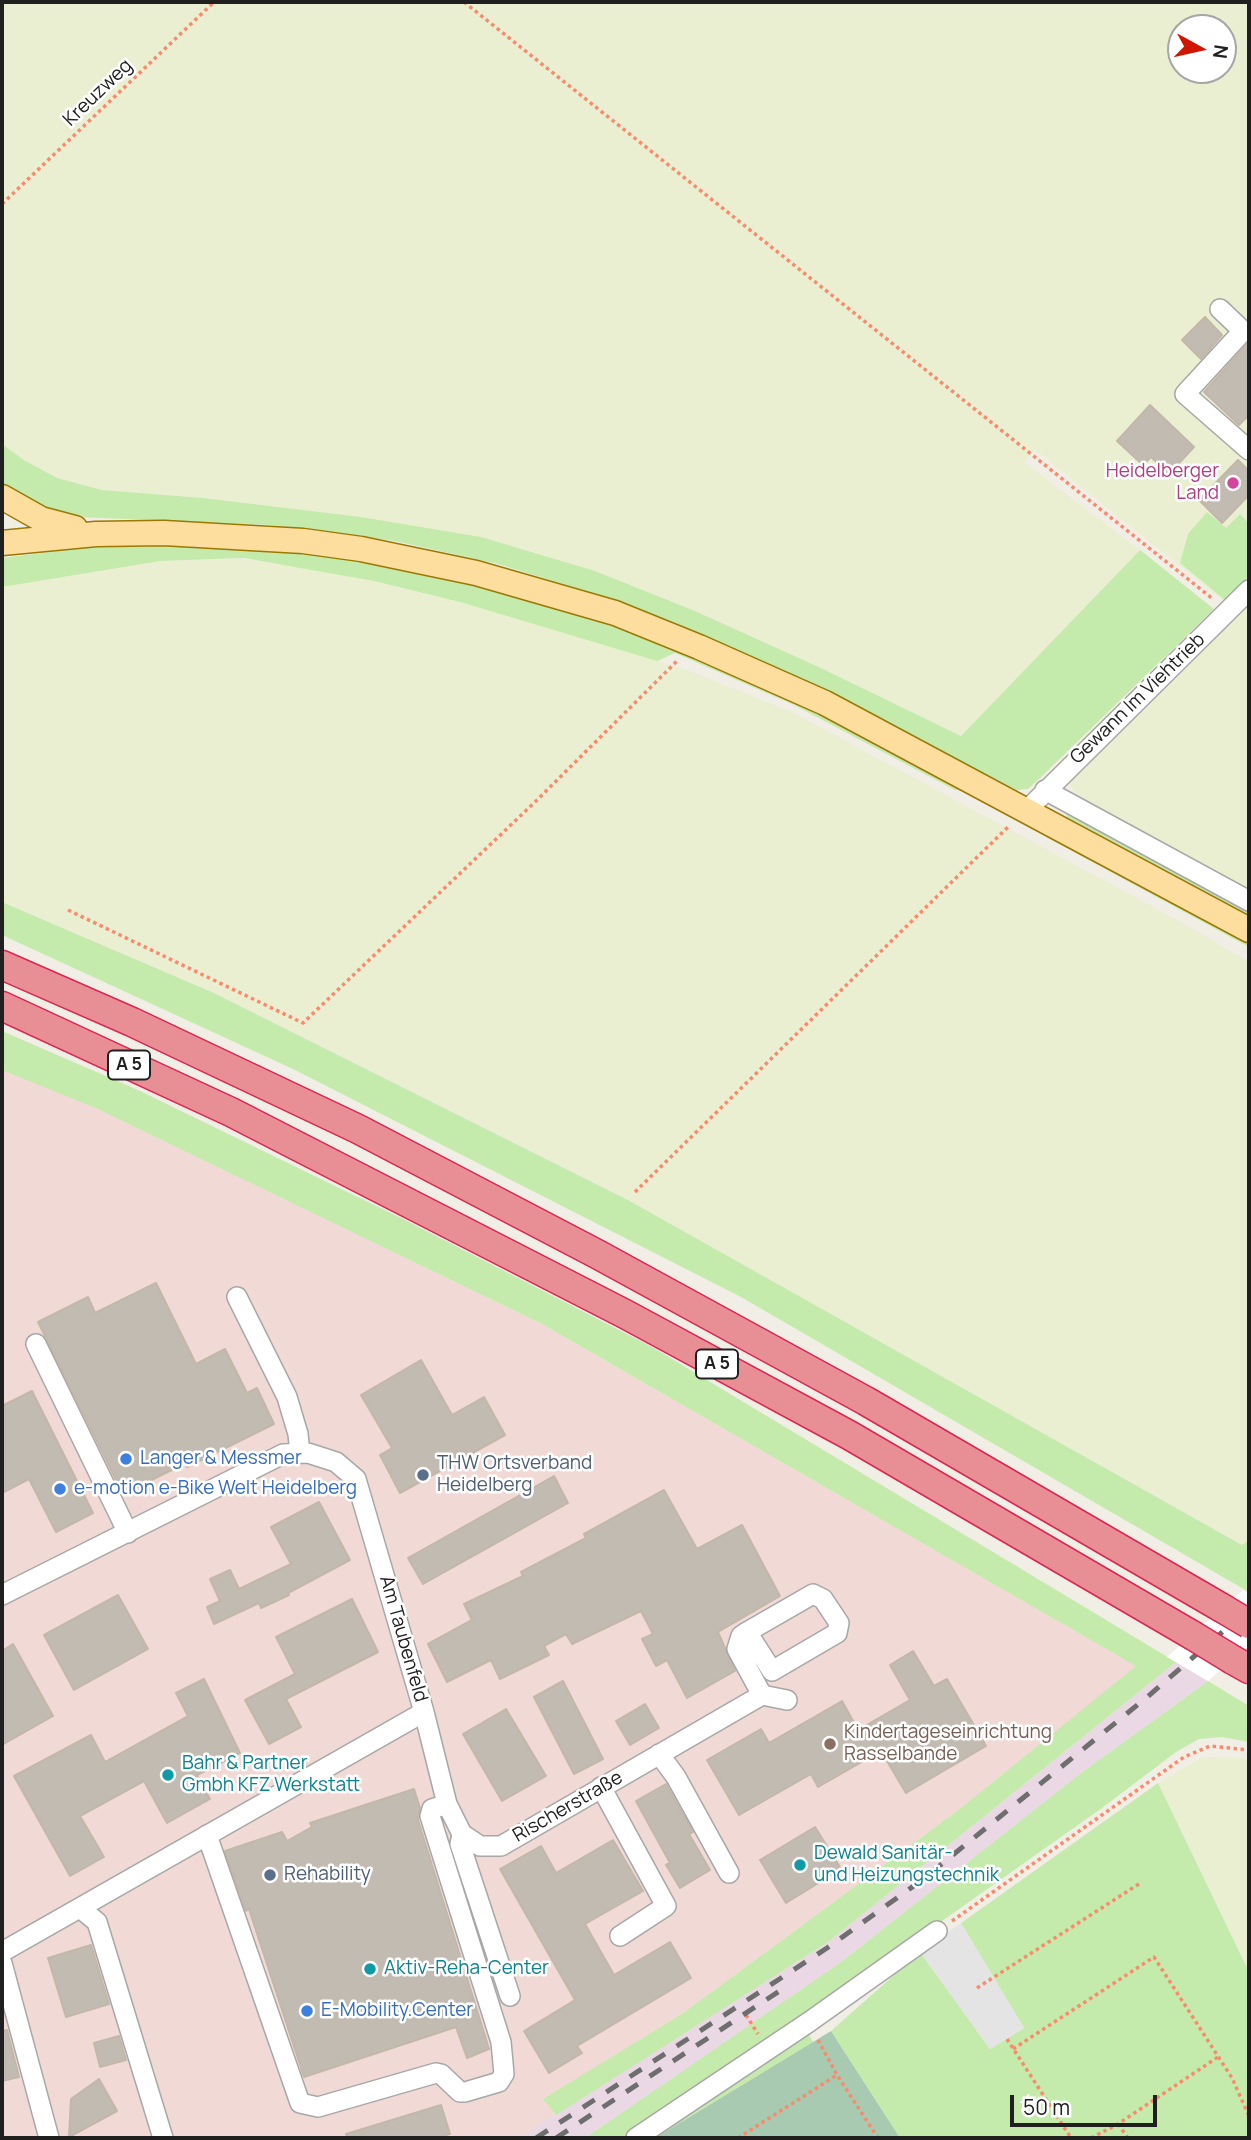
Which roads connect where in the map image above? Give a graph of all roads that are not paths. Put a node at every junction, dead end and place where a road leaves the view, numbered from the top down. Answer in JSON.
{"nodes":[{"id":1,"x":1220,"y":309,"type":"dead end"},
{"id":2,"x":1249,"y":450,"type":"edge"},
{"id":3,"x":2,"y":497,"type":"edge"},
{"id":4,"x":96,"y":534,"type":"junction"},
{"id":5,"x":2,"y":543,"type":"edge"},
{"id":6,"x":1249,"y":590,"type":"edge"},
{"id":7,"x":1045,"y":790,"type":"junction"},
{"id":8,"x":1027,"y":810,"type":"junction"},
{"id":9,"x":1249,"y":901,"type":"edge"},
{"id":10,"x":1249,"y":930,"type":"edge"},
{"id":11,"x":2,"y":965,"type":"edge"},
{"id":12,"x":2,"y":1006,"type":"edge"},
{"id":13,"x":237,"y":1297,"type":"dead end"},
{"id":14,"x":36,"y":1344,"type":"dead end"},
{"id":15,"x":300,"y":1453,"type":"junction"},
{"id":16,"x":128,"y":1532,"type":"junction"},
{"id":17,"x":4,"y":1590,"type":"edge"},
{"id":18,"x":1249,"y":1624,"type":"edge"},
{"id":19,"x":747,"y":1632,"type":"junction"},
{"id":20,"x":1241,"y":1664,"type":"edge"},
{"id":21,"x":762,"y":1695,"type":"junction"},
{"id":22,"x":787,"y":1700,"type":"dead end"},
{"id":23,"x":424,"y":1712,"type":"junction"},
{"id":24,"x":659,"y":1754,"type":"junction"},
{"id":25,"x":601,"y":1787,"type":"junction"},
{"id":26,"x":447,"y":1804,"type":"junction"},
{"id":27,"x":462,"y":1833,"type":"junction"},
{"id":28,"x":207,"y":1836,"type":"junction"},
{"id":29,"x":729,"y":1873,"type":"dead end"},
{"id":30,"x":80,"y":1908,"type":"junction"},
{"id":31,"x":937,"y":1931,"type":"road end"},
{"id":32,"x":620,"y":1937,"type":"dead end"},
{"id":33,"x":2,"y":1952,"type":"edge"},
{"id":34,"x":2,"y":1963,"type":"edge"},
{"id":35,"x":510,"y":1996,"type":"dead end"},
{"id":36,"x":49,"y":2138,"type":"edge"},
{"id":37,"x":163,"y":2138,"type":"edge"},
{"id":38,"x":636,"y":2138,"type":"edge"}],
"edges":[{"from":1,"to":2,"type":"street"},
{"from":3,"to":4,"type":"main road"},
{"from":4,"to":5,"type":"main road"},
{"from":4,"to":8,"type":"main road"},
{"from":6,"to":7,"type":"street","name":"Gewann Im Viehtrieb"},
{"from":7,"to":8,"type":"street","name":"Gewann Im Viehtrieb"},
{"from":7,"to":9,"type":"street"},
{"from":8,"to":10,"type":"main road"},
{"from":11,"to":18,"type":"highway","number":"A 5","bridge":true},
{"from":12,"to":20,"type":"highway","number":"A 5","bridge":true},
{"from":13,"to":15,"type":"street"},
{"from":14,"to":16,"type":"street"},
{"from":15,"to":16,"type":"street","name":"Am Taubenfeld"},
{"from":15,"to":23,"type":"street","name":"Am Taubenfeld"},
{"from":16,"to":17,"type":"street","name":"Am Taubenfeld"},
{"from":19,"to":19,"type":"street"},
{"from":19,"to":21,"type":"street"},
{"from":21,"to":22,"type":"street"},
{"from":21,"to":24,"type":"street","name":"Rischerstraße"},
{"from":23,"to":26,"type":"street"},
{"from":23,"to":28,"type":"street","name":"Am Taubenfeld"},
{"from":24,"to":25,"type":"street","name":"Rischerstraße"},
{"from":24,"to":29,"type":"street"},
{"from":25,"to":27,"type":"street","name":"Rischerstraße"},
{"from":25,"to":32,"type":"street"},
{"from":26,"to":27,"type":"street"},
{"from":26,"to":28,"type":"street"},
{"from":27,"to":35,"type":"street"},
{"from":28,"to":30,"type":"street","name":"Am Taubenfeld"},
{"from":30,"to":33,"type":"street","name":"Am Taubenfeld"},
{"from":30,"to":37,"type":"street"},
{"from":31,"to":38,"type":"street"},
{"from":34,"to":36,"type":"street"}]}
